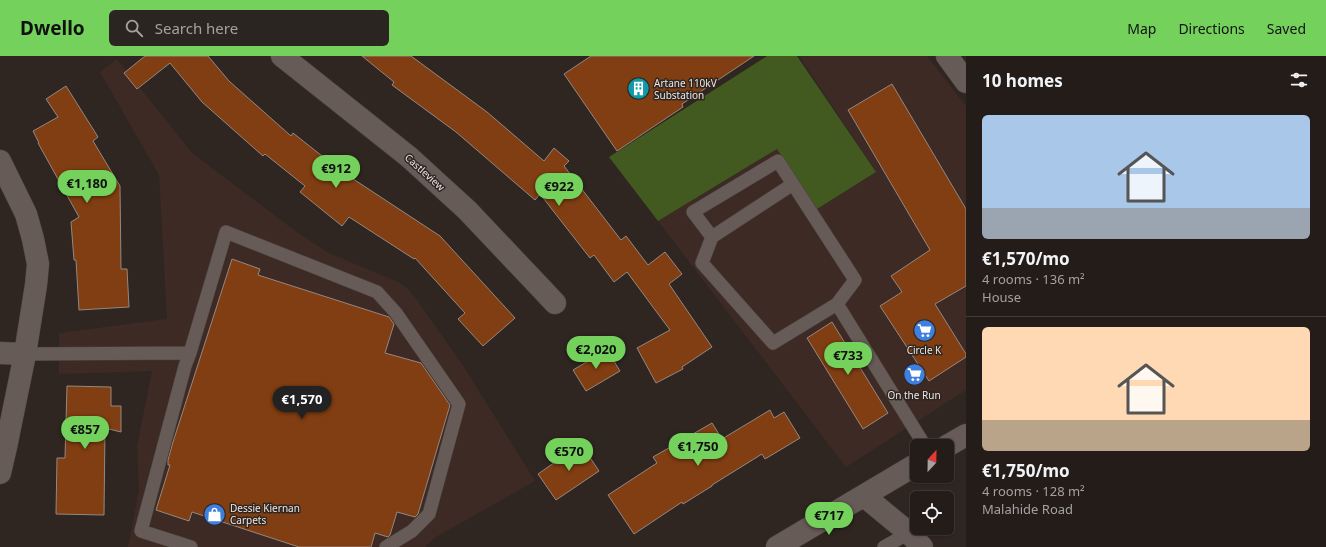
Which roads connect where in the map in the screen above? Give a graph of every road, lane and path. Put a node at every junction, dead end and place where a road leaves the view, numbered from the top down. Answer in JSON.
{"nodes":[{"id":1,"x":282,"y":56,"type":"edge"},
{"id":2,"x":947,"y":56,"type":"edge"},
{"id":3,"x":966,"y":82,"type":"edge"},
{"id":4,"x":0,"y":161,"type":"edge"},
{"id":5,"x":793,"y":184,"type":"junction"},
{"id":6,"x":712,"y":237,"type":"junction"},
{"id":7,"x":555,"y":303,"type":"dead end"},
{"id":8,"x":837,"y":304,"type":"junction"},
{"id":9,"x":0,"y":353,"type":"edge"},
{"id":10,"x":190,"y":353,"type":"junction"},
{"id":11,"x":24,"y":354,"type":"junction"},
{"id":12,"x":966,"y":435,"type":"edge"},
{"id":13,"x":921,"y":439,"type":"edge"},
{"id":14,"x":954,"y":442,"type":"edge"},
{"id":15,"x":910,"y":468,"type":"edge"},
{"id":16,"x":0,"y":473,"type":"edge"},
{"id":17,"x":864,"y":496,"type":"junction"},
{"id":18,"x":916,"y":540,"type":"edge"},
{"id":19,"x":780,"y":546,"type":"edge"},
{"id":20,"x":191,"y":547,"type":"edge"},
{"id":21,"x":386,"y":547,"type":"edge"},
{"id":22,"x":884,"y":547,"type":"edge"}],
"edges":[{"from":1,"to":7,"type":"street","name":"Castleview"},
{"from":2,"to":3,"type":"street"},
{"from":4,"to":11,"type":"street"},
{"from":5,"to":6,"type":"lane"},
{"from":5,"to":6,"type":"lane"},
{"from":5,"to":8,"type":"lane"},
{"from":6,"to":8,"type":"lane"},
{"from":8,"to":13,"type":"lane"},
{"from":9,"to":11,"type":"street"},
{"from":10,"to":11,"type":"lane"},
{"from":10,"to":20,"type":"lane"},
{"from":10,"to":21,"type":"lane"},
{"from":11,"to":16,"type":"street"},
{"from":12,"to":14,"type":"street"},
{"from":15,"to":17,"type":"street"},
{"from":17,"to":18,"type":"street"},
{"from":17,"to":19,"type":"street"},
{"from":18,"to":22,"type":"lane"}]}
